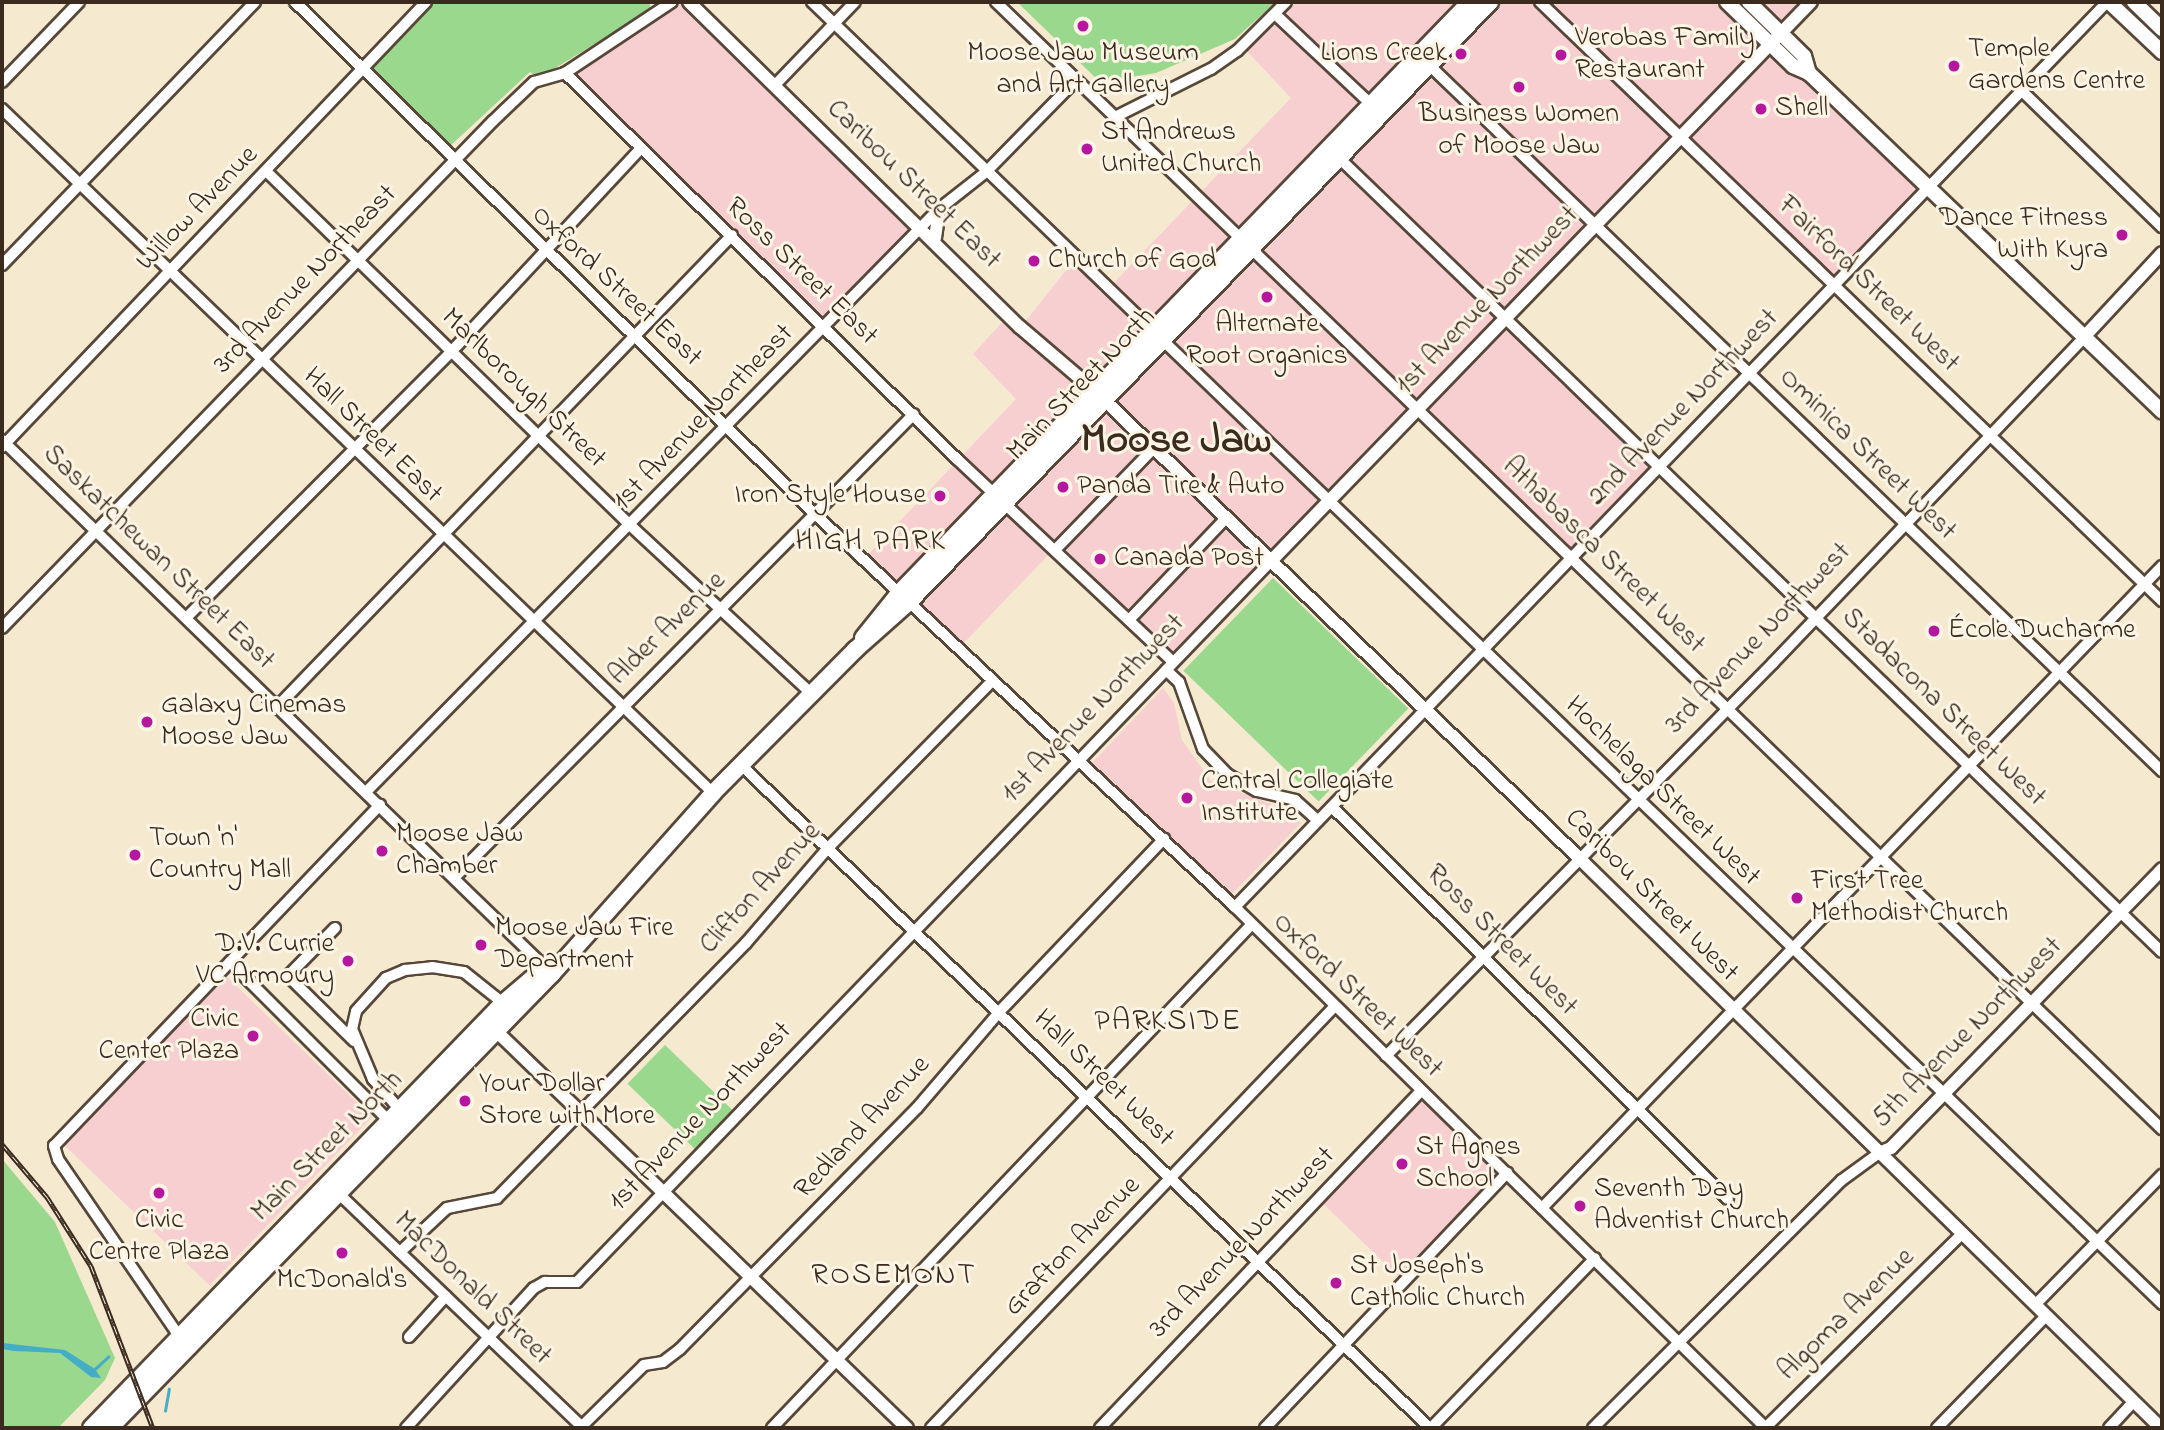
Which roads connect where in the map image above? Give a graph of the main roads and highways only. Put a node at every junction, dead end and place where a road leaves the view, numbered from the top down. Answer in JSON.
{"nodes":[{"id":1,"x":1470,"y":2,"type":"edge"},
{"id":2,"x":1490,"y":2,"type":"edge"},
{"id":3,"x":1727,"y":2,"type":"edge"},
{"id":4,"x":1749,"y":2,"type":"edge"},
{"id":5,"x":2108,"y":2,"type":"edge"},
{"id":6,"x":2134,"y":2,"type":"edge"},
{"id":7,"x":2162,"y":29,"type":"edge"},
{"id":8,"x":2162,"y":52,"type":"edge"},
{"id":9,"x":1424,"y":61,"type":"junction"},
{"id":10,"x":1809,"y":73,"type":"junction"},
{"id":11,"x":2162,"y":411,"type":"edge"},
{"id":12,"x":549,"y":971,"type":"junction"},
{"id":13,"x":491,"y":1027,"type":"junction"},
{"id":14,"x":91,"y":1428,"type":"edge"},
{"id":15,"x":110,"y":1428,"type":"edge"}],
"edges":[{"from":1,"to":9,"type":"main road","name":"Main Street North"},
{"from":2,"to":9,"type":"main road","name":"Main Street North"},
{"from":3,"to":10,"type":"main road"},
{"from":4,"to":10,"type":"main road"},
{"from":5,"to":8,"type":"main road"},
{"from":6,"to":7,"type":"main road"},
{"from":9,"to":12,"type":"main road","name":"Main Street North"},
{"from":10,"to":11,"type":"main road"},
{"from":12,"to":13,"type":"main road","name":"Main Street North"},
{"from":12,"to":13,"type":"main road","name":"Main Street North"},
{"from":13,"to":14,"type":"main road","name":"Main Street North"},
{"from":13,"to":15,"type":"main road","name":"Main Street North"}]}
